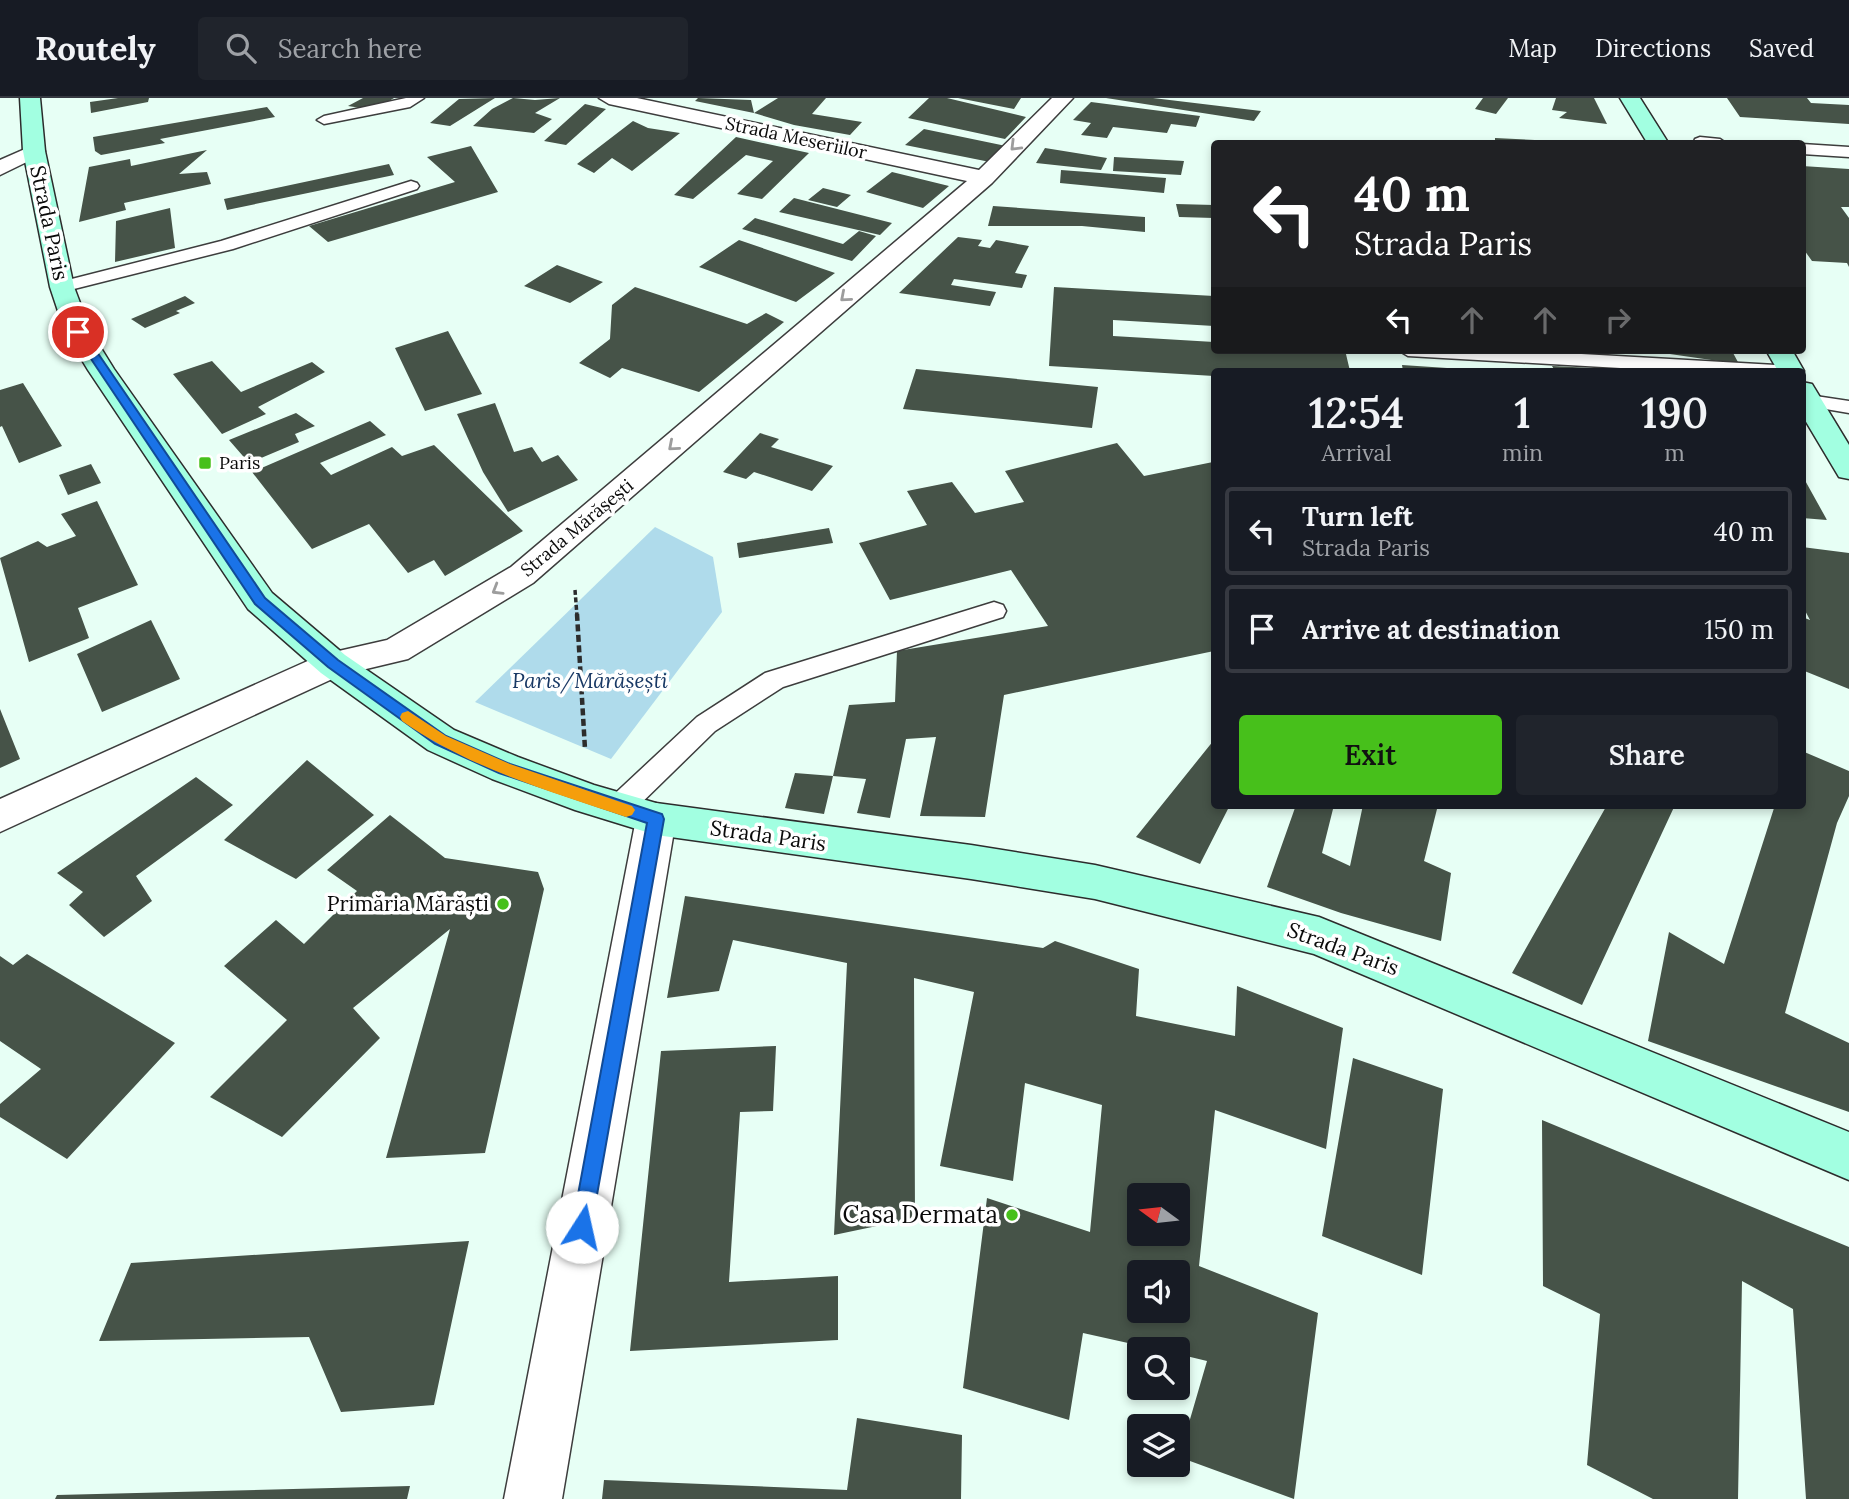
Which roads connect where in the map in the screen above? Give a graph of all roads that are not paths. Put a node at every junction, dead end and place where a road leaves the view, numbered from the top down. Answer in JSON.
{"nodes":[{"id":1,"x":30,"y":98,"type":"edge"},
{"id":2,"x":417,"y":98,"type":"edge"},
{"id":3,"x":609,"y":98,"type":"edge"},
{"id":4,"x":1063,"y":98,"type":"edge"},
{"id":5,"x":1630,"y":98,"type":"edge"},
{"id":6,"x":324,"y":120,"type":"dead end"},
{"id":7,"x":1656,"y":140,"type":"edge"},
{"id":8,"x":1806,"y":149,"type":"edge"},
{"id":9,"x":34,"y":151,"type":"junction"},
{"id":10,"x":1849,"y":152,"type":"edge"},
{"id":11,"x":0,"y":169,"type":"edge"},
{"id":12,"x":984,"y":178,"type":"junction"},
{"id":13,"x":411,"y":186,"type":"dead end"},
{"id":14,"x":62,"y":287,"type":"junction"},
{"id":15,"x":1463,"y":354,"type":"edge"},
{"id":16,"x":1655,"y":368,"type":"edge"},
{"id":17,"x":1806,"y":396,"type":"edge"},
{"id":18,"x":1849,"y":407,"type":"edge"},
{"id":19,"x":1849,"y":470,"type":"edge"},
{"id":20,"x":994,"y":611,"type":"dead end"},
{"id":21,"x":333,"y":664,"type":"junction"},
{"id":22,"x":621,"y":809,"type":"junction"},
{"id":23,"x":0,"y":816,"type":"edge"},
{"id":24,"x":1849,"y":1156,"type":"edge"},
{"id":25,"x":533,"y":1499,"type":"edge"}],
"edges":[{"from":1,"to":9,"type":"street","name":"Strada Paris"},
{"from":2,"to":6,"type":"lane"},
{"from":3,"to":12,"type":"street","name":"Strada Meseriilor"},
{"from":4,"to":12,"type":"street","name":"Strada Mărășești","one_way":true},
{"from":5,"to":7,"type":"street"},
{"from":8,"to":10,"type":"lane"},
{"from":9,"to":11,"type":"street"},
{"from":9,"to":14,"type":"street","name":"Strada Paris"},
{"from":12,"to":21,"type":"street","name":"Strada Mărășești","one_way":true},
{"from":13,"to":14,"type":"lane"},
{"from":14,"to":21,"type":"street","name":"Strada Paris"},
{"from":15,"to":16,"type":"lane"},
{"from":17,"to":18,"type":"lane"},
{"from":17,"to":19,"type":"street"},
{"from":20,"to":22,"type":"lane"},
{"from":21,"to":22,"type":"street","name":"Strada Paris"},
{"from":21,"to":23,"type":"street","name":"Strada Mărășești"},
{"from":22,"to":24,"type":"street","name":"Strada Paris"},
{"from":22,"to":25,"type":"street"}]}
